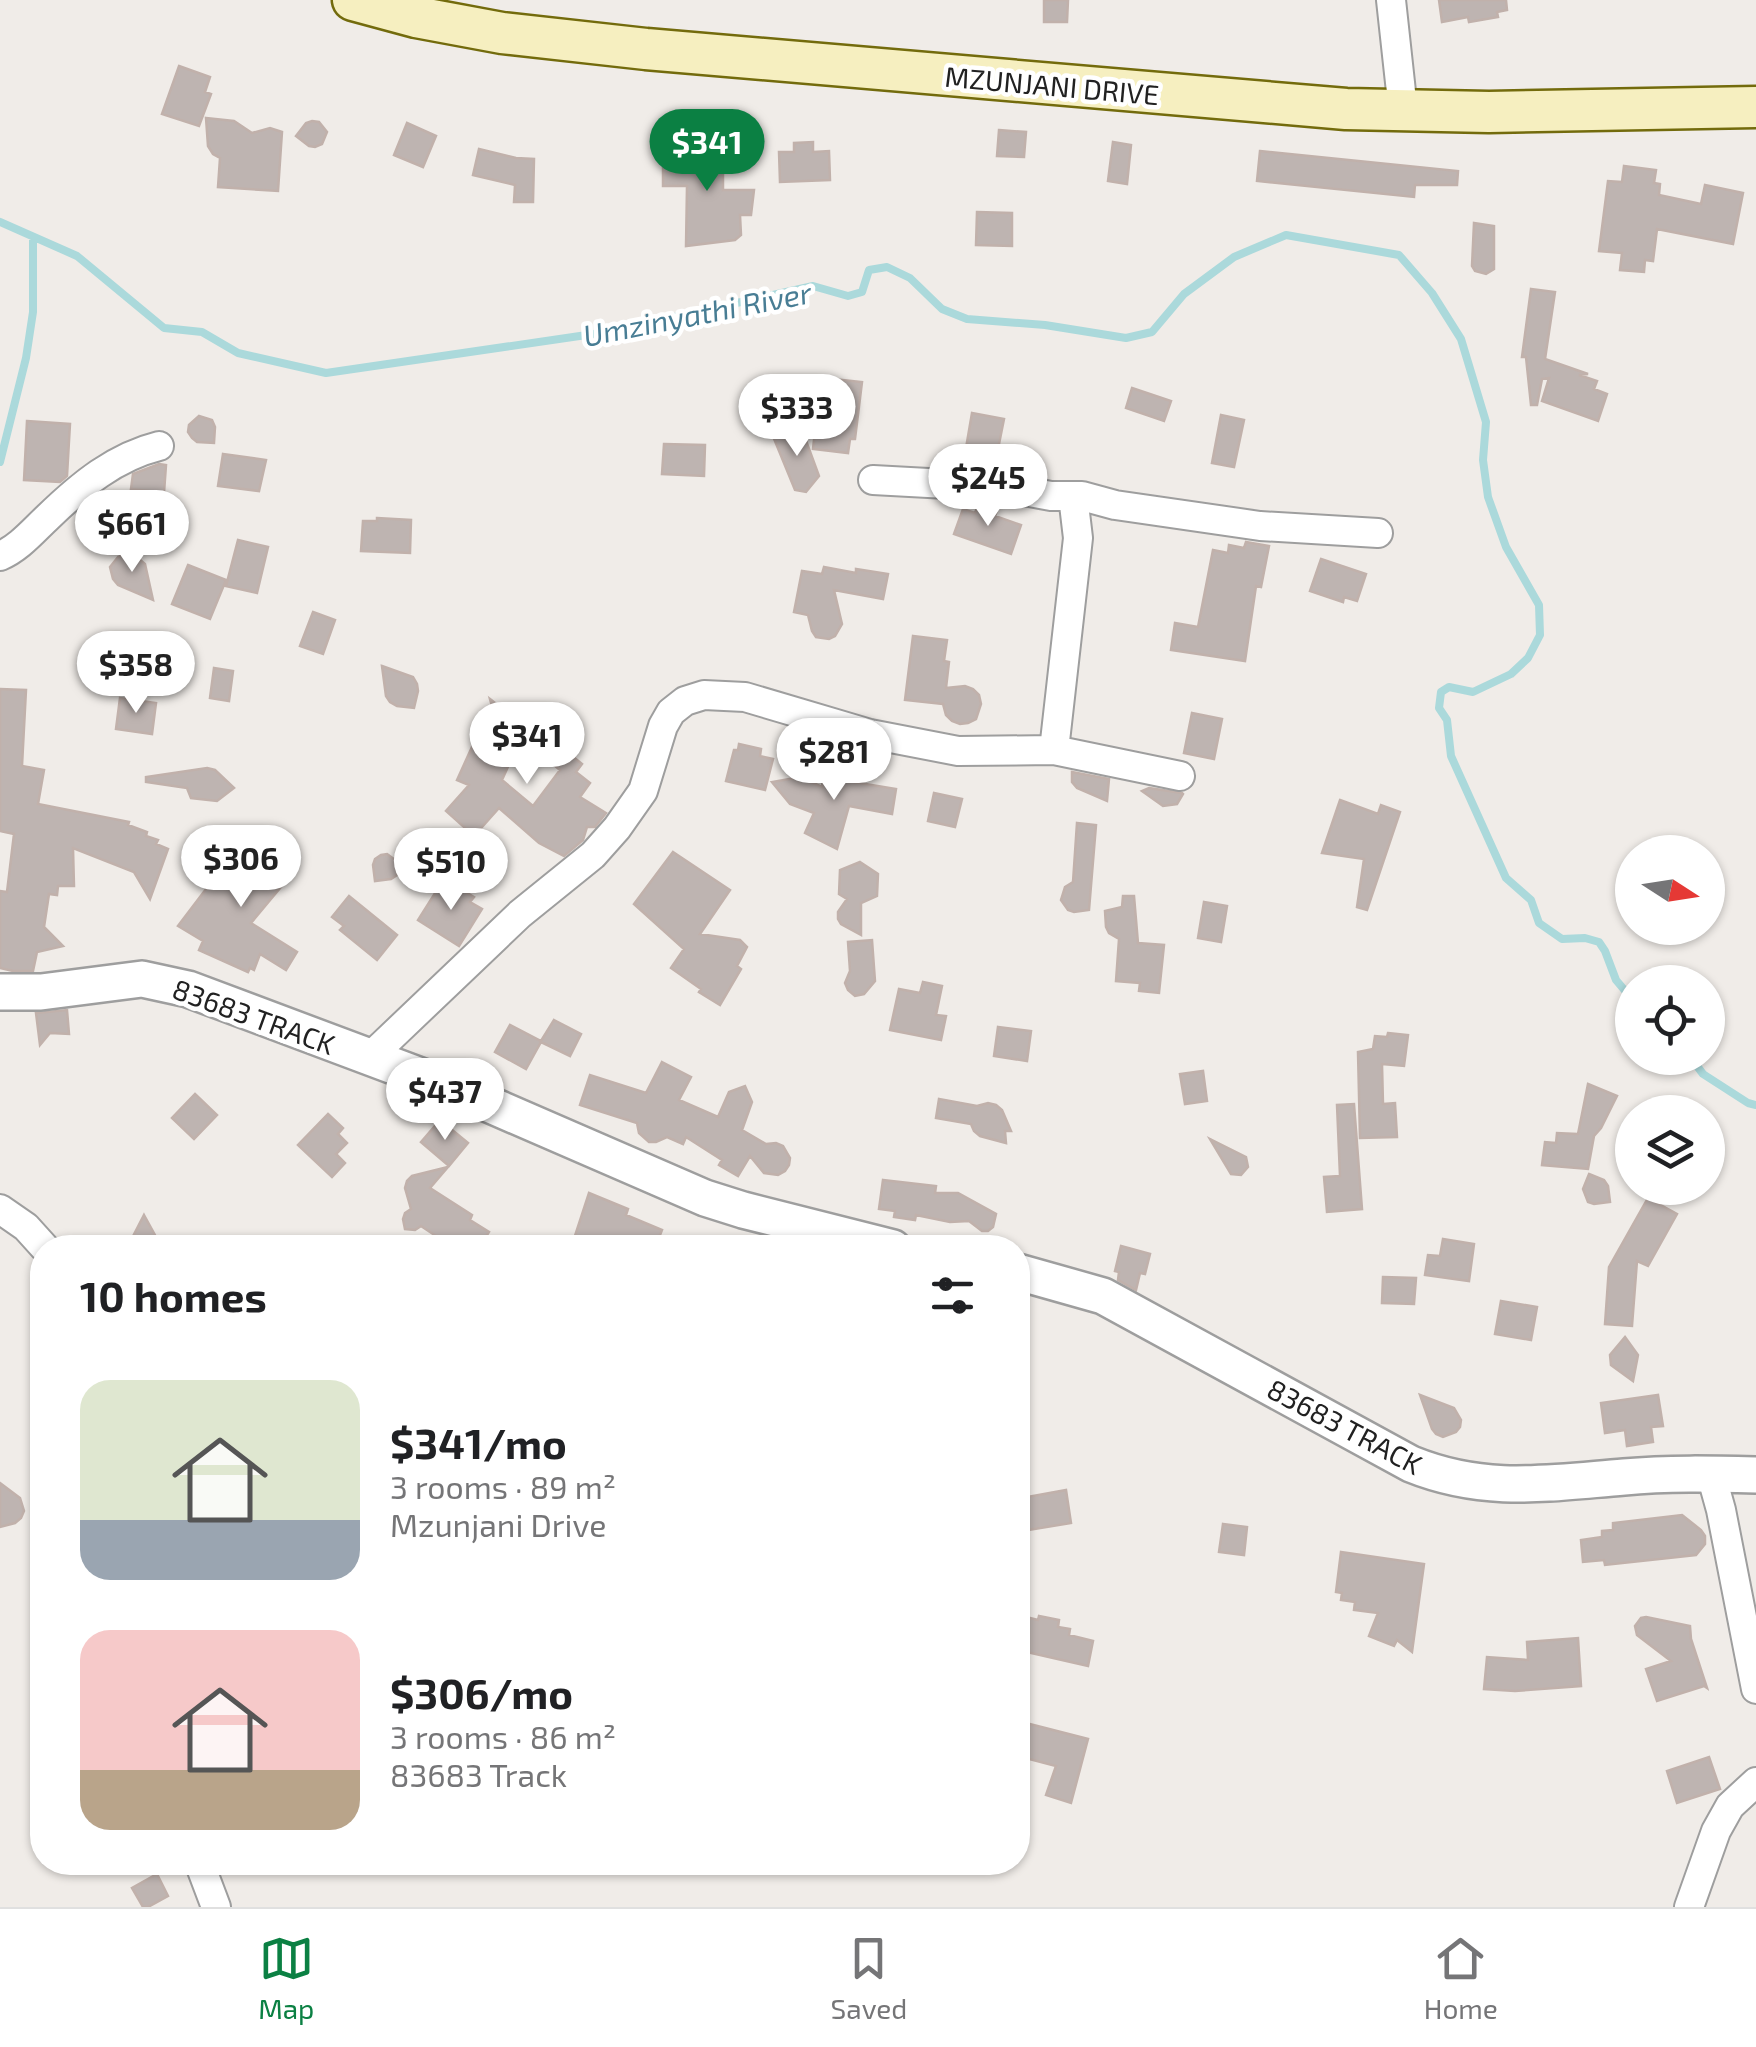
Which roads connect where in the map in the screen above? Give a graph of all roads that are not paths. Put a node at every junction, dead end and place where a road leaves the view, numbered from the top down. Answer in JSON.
{"nodes":[{"id":1,"x":353,"y":0,"type":"edge"},
{"id":2,"x":1391,"y":0,"type":"edge"},
{"id":3,"x":1756,"y":107,"type":"edge"},
{"id":4,"x":1404,"y":110,"type":"junction"},
{"id":5,"x":159,"y":446,"type":"dead end"},
{"id":6,"x":873,"y":480,"type":"dead end"},
{"id":7,"x":1074,"y":496,"type":"junction"},
{"id":8,"x":1378,"y":533,"type":"dead end"},
{"id":9,"x":0,"y":556,"type":"edge"},
{"id":10,"x":1054,"y":750,"type":"junction"},
{"id":11,"x":1180,"y":776,"type":"dead end"},
{"id":12,"x":0,"y":992,"type":"edge"},
{"id":13,"x":370,"y":1057,"type":"junction"},
{"id":14,"x":0,"y":1209,"type":"edge"},
{"id":15,"x":33,"y":1235,"type":"edge"},
{"id":16,"x":842,"y":1235,"type":"edge"},
{"id":17,"x":1030,"y":1275,"type":"edge"},
{"id":18,"x":1711,"y":1474,"type":"junction"},
{"id":19,"x":1756,"y":1475,"type":"edge"},
{"id":20,"x":1756,"y":1689,"type":"edge"},
{"id":21,"x":1756,"y":1782,"type":"edge"},
{"id":22,"x":204,"y":1875,"type":"edge"},
{"id":23,"x":216,"y":1907,"type":"edge"},
{"id":24,"x":1689,"y":1907,"type":"edge"}],
"edges":[{"from":1,"to":4,"type":"main road","name":"MZUNJANI DRIVE"},
{"from":2,"to":4,"type":"street"},
{"from":3,"to":4,"type":"main road","name":"MZUNJANI DRIVE"},
{"from":5,"to":9,"type":"street"},
{"from":6,"to":7,"type":"street"},
{"from":7,"to":8,"type":"street"},
{"from":7,"to":10,"type":"street"},
{"from":10,"to":11,"type":"street"},
{"from":10,"to":13,"type":"street"},
{"from":12,"to":13,"type":"street","name":"83683 TRACK"},
{"from":13,"to":16,"type":"street","name":"83683 TRACK"},
{"from":14,"to":15,"type":"street"},
{"from":17,"to":18,"type":"street","name":"83683 TRACK"},
{"from":18,"to":19,"type":"street","name":"83683 TRACK"},
{"from":18,"to":20,"type":"street"},
{"from":21,"to":24,"type":"street"},
{"from":22,"to":23,"type":"street"}]}
